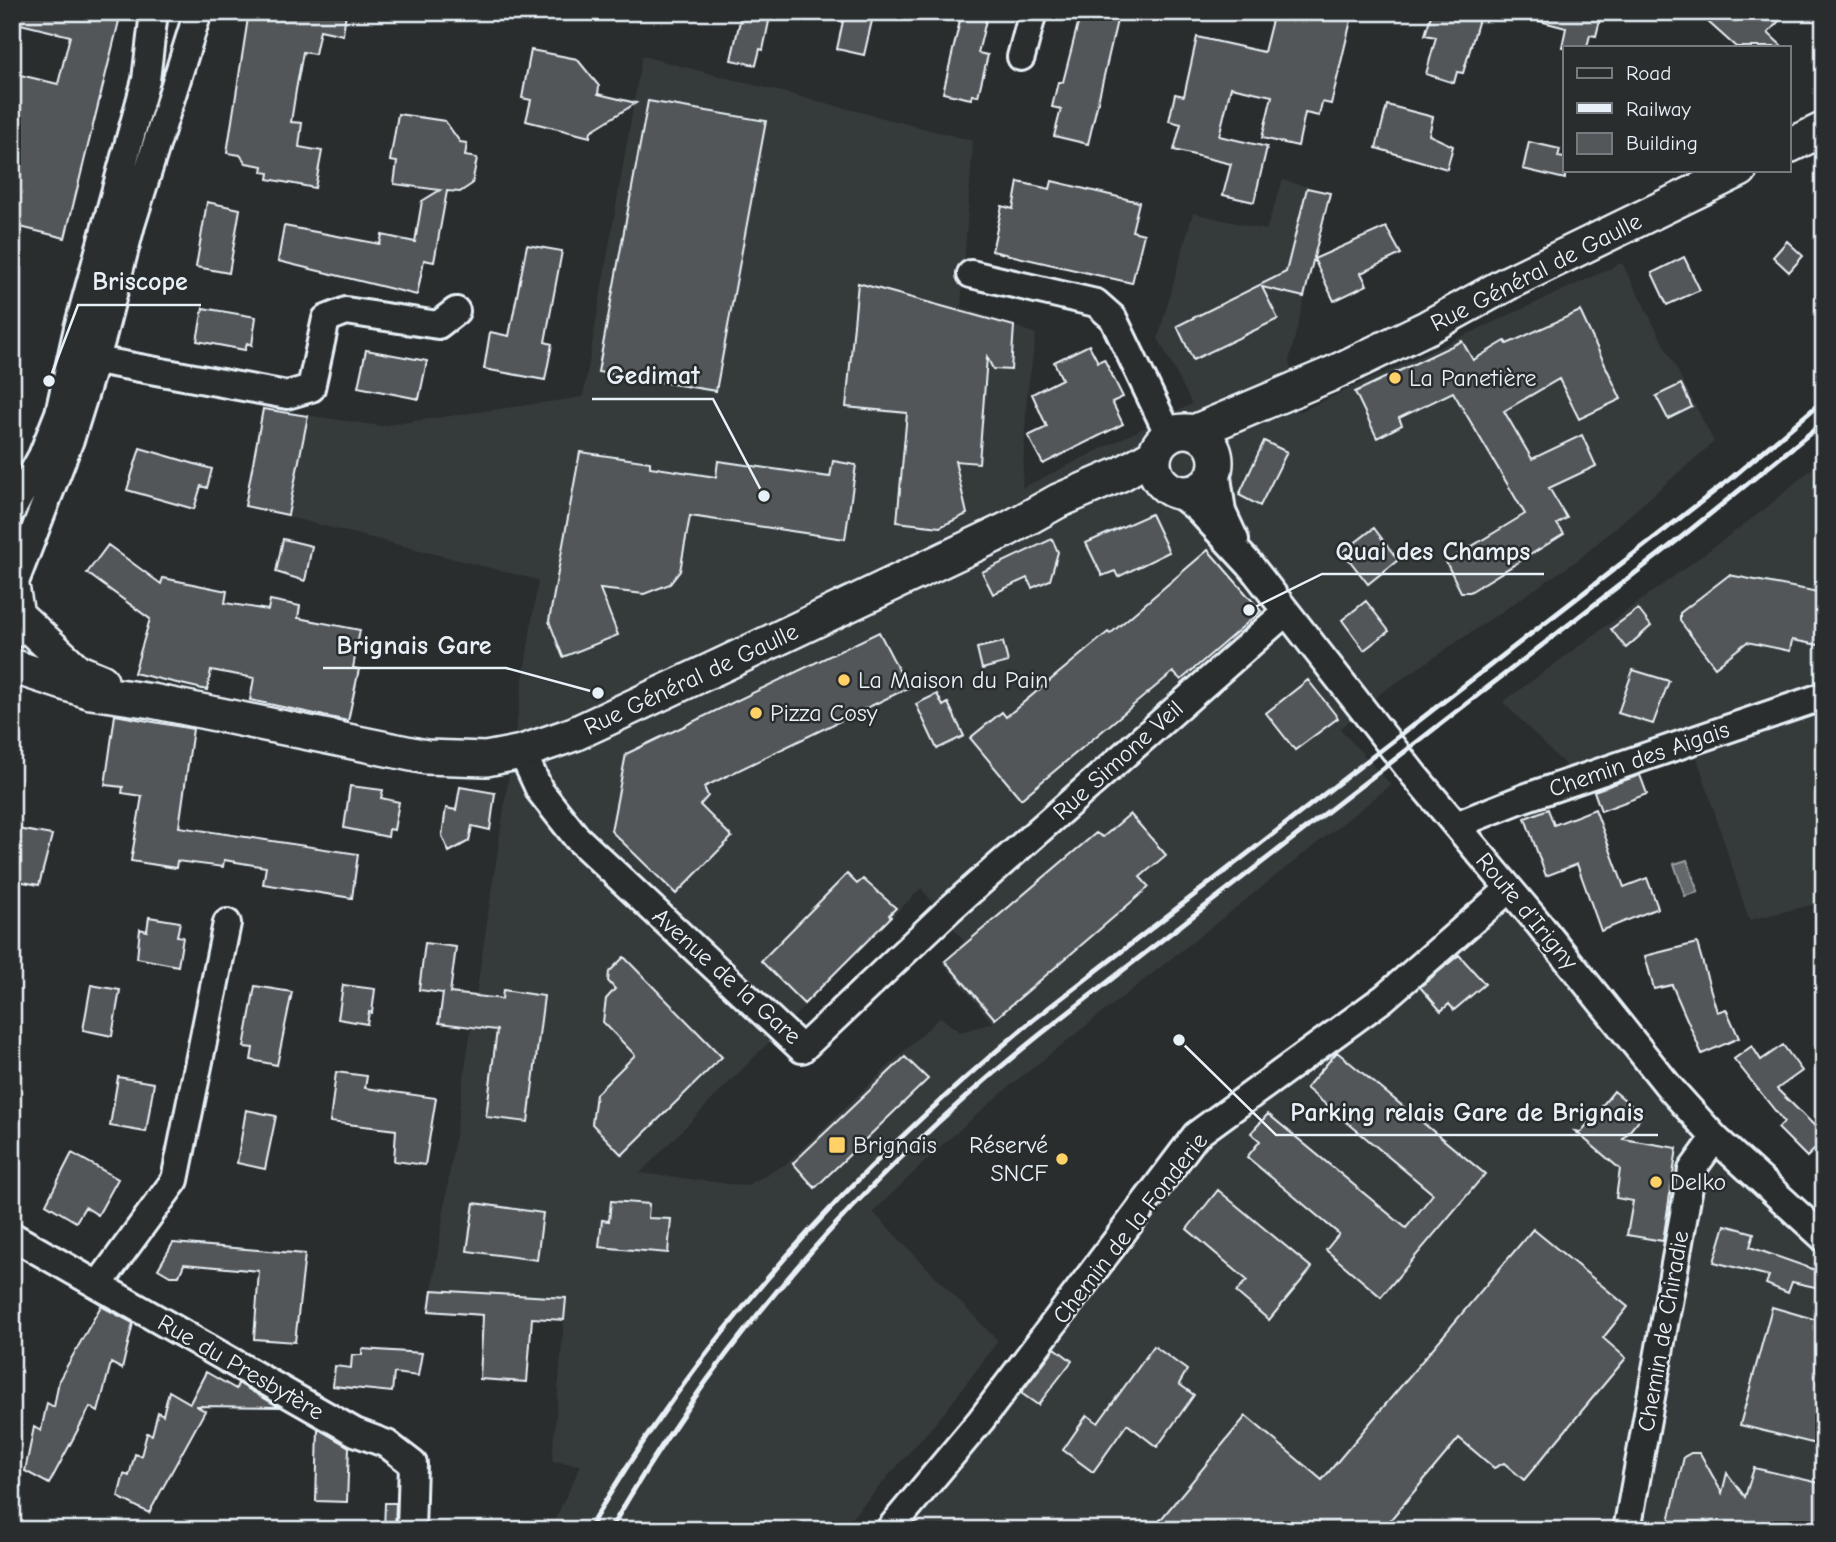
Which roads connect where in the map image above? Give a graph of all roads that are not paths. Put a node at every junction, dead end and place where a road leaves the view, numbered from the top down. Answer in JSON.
{"nodes":[{"id":1,"x":154,"y":12,"type":"edge"},
{"id":2,"x":198,"y":12,"type":"edge"},
{"id":3,"x":1032,"y":12,"type":"edge"},
{"id":4,"x":1021,"y":57,"type":"dead end"},
{"id":5,"x":1824,"y":129,"type":"edge"},
{"id":6,"x":1790,"y":146,"type":"edge"},
{"id":7,"x":1736,"y":172,"type":"edge"},
{"id":8,"x":971,"y":274,"type":"dead end"},
{"id":9,"x":456,"y":311,"type":"dead end"},
{"id":10,"x":96,"y":359,"type":"junction"},
{"id":11,"x":1331,"y":374,"type":"junction"},
{"id":12,"x":1172,"y":441,"type":"junction"},
{"id":13,"x":1216,"y":464,"type":"junction"},
{"id":14,"x":1172,"y":491,"type":"junction"},
{"id":15,"x":12,"y":510,"type":"edge"},
{"id":16,"x":1007,"y":529,"type":"junction"},
{"id":17,"x":1250,"y":565,"type":"junction"},
{"id":18,"x":13,"y":605,"type":"edge"},
{"id":19,"x":1286,"y":612,"type":"junction"},
{"id":20,"x":12,"y":666,"type":"edge"},
{"id":21,"x":1824,"y":696,"type":"edge"},
{"id":22,"x":152,"y":701,"type":"junction"},
{"id":23,"x":522,"y":752,"type":"junction"},
{"id":24,"x":1456,"y":825,"type":"junction"},
{"id":25,"x":1510,"y":889,"type":"junction"},
{"id":26,"x":951,"y":908,"type":"joint"},
{"id":27,"x":227,"y":923,"type":"dead end"},
{"id":28,"x":1715,"y":1138,"type":"junction"},
{"id":29,"x":12,"y":1236,"type":"edge"},
{"id":30,"x":1824,"y":1238,"type":"edge"},
{"id":31,"x":99,"y":1284,"type":"junction"},
{"id":32,"x":411,"y":1530,"type":"edge"},
{"id":33,"x":889,"y":1530,"type":"edge"},
{"id":34,"x":1627,"y":1530,"type":"edge"}],
"edges":[{"from":1,"to":15,"type":"street"},
{"from":2,"to":10,"type":"street"},
{"from":3,"to":4,"type":"street"},
{"from":5,"to":6,"type":"main road"},
{"from":7,"to":11,"type":"main road","name":"Rue Général de Gaulle"},
{"from":8,"to":12,"type":"street"},
{"from":9,"to":10,"type":"street"},
{"from":10,"to":18,"type":"street"},
{"from":11,"to":12,"type":"main road","name":"Rue Général de Gaulle"},
{"from":11,"to":13,"type":"main road","name":"Rue Général de Gaulle"},
{"from":12,"to":13,"type":"main road"},
{"from":12,"to":14,"type":"main road"},
{"from":12,"to":16,"type":"main road","name":"Rue Général de Gaulle"},
{"from":13,"to":14,"type":"main road"},
{"from":13,"to":17,"type":"street","name":"Route d'Irigny"},
{"from":14,"to":16,"type":"main road","name":"Rue Général de Gaulle"},
{"from":14,"to":17,"type":"street","name":"Route d'Irigny"},
{"from":16,"to":23,"type":"main road","name":"Rue Général de Gaulle"},
{"from":17,"to":19,"type":"street","name":"Route d'Irigny"},
{"from":18,"to":22,"type":"main road","name":"Rue Général de Gaulle"},
{"from":19,"to":24,"type":"street","name":"Route d'Irigny"},
{"from":19,"to":26,"type":"street","name":"Rue Simone Veil"},
{"from":20,"to":22,"type":"main road","name":"Rue Général de Gaulle"},
{"from":21,"to":24,"type":"street","name":"Chemin des Aigais"},
{"from":22,"to":23,"type":"main road","name":"Rue Général de Gaulle"},
{"from":23,"to":26,"type":"street","name":"Avenue de la Gare"},
{"from":24,"to":25,"type":"street","name":"Route d'Irigny"},
{"from":25,"to":28,"type":"street","name":"Route d'Irigny"},
{"from":25,"to":33,"type":"street","name":"Chemin de la Fonderie"},
{"from":27,"to":31,"type":"street"},
{"from":28,"to":30,"type":"street","name":"Route d'Irigny"},
{"from":28,"to":34,"type":"street","name":"Chemin de Chiradie"},
{"from":29,"to":31,"type":"street","name":"Rue du Presbytère"},
{"from":31,"to":32,"type":"street","name":"Rue du Presbytère"}]}
